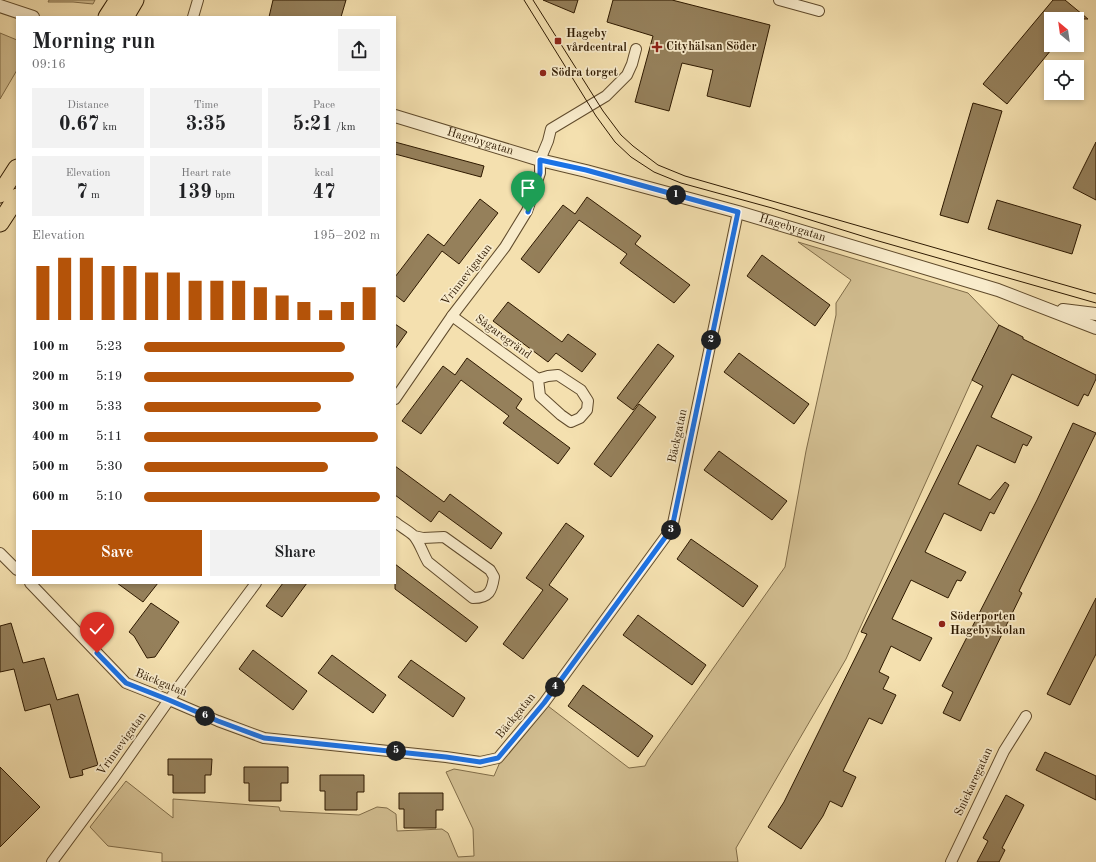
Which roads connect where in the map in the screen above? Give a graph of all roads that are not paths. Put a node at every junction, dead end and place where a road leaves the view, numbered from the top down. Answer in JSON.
{"nodes":[{"id":1,"x":118,"y":0,"type":"edge"},
{"id":2,"x":135,"y":0,"type":"edge"},
{"id":3,"x":198,"y":0,"type":"edge"},
{"id":4,"x":779,"y":0,"type":"edge"},
{"id":5,"x":0,"y":6,"type":"edge"},
{"id":6,"x":819,"y":11,"type":"dead end"},
{"id":7,"x":30,"y":16,"type":"edge"},
{"id":8,"x":109,"y":16,"type":"edge"},
{"id":9,"x":126,"y":16,"type":"edge"},
{"id":10,"x":193,"y":16,"type":"edge"},
{"id":11,"x":636,"y":49,"type":"dead end"},
{"id":12,"x":396,"y":116,"type":"edge"},
{"id":13,"x":540,"y":160,"type":"junction"},
{"id":14,"x":16,"y":170,"type":"edge"},
{"id":15,"x":0,"y":194,"type":"edge"},
{"id":16,"x":16,"y":199,"type":"edge"},
{"id":17,"x":738,"y":212,"type":"junction"},
{"id":18,"x":0,"y":223,"type":"edge"},
{"id":19,"x":1049,"y":309,"type":"junction"},
{"id":20,"x":1096,"y":314,"type":"edge"},
{"id":21,"x":452,"y":316,"type":"junction"},
{"id":22,"x":1096,"y":328,"type":"edge"},
{"id":23,"x":538,"y":380,"type":"junction"},
{"id":24,"x":396,"y":398,"type":"edge"},
{"id":25,"x":396,"y":523,"type":"edge"},
{"id":26,"x":414,"y":536,"type":"junction"},
{"id":27,"x":0,"y":553,"type":"edge"},
{"id":28,"x":16,"y":569,"type":"edge"},
{"id":29,"x":31,"y":584,"type":"edge"},
{"id":30,"x":255,"y":584,"type":"edge"},
{"id":31,"x":169,"y":700,"type":"junction"},
{"id":32,"x":1026,"y":716,"type":"dead end"},
{"id":33,"x":52,"y":862,"type":"edge"},
{"id":34,"x":951,"y":862,"type":"edge"}],
"edges":[{"from":1,"to":8,"type":"highway"},
{"from":2,"to":9,"type":"highway"},
{"from":3,"to":10,"type":"street"},
{"from":4,"to":6,"type":"street"},
{"from":5,"to":7,"type":"street"},
{"from":11,"to":13,"type":"street","name":"Vrinnevigatan"},
{"from":12,"to":13,"type":"street","name":"Hagebygatan"},
{"from":13,"to":17,"type":"street","name":"Hagebygatan"},
{"from":13,"to":21,"type":"street","name":"Vrinnevigatan"},
{"from":14,"to":15,"type":"highway"},
{"from":16,"to":18,"type":"highway"},
{"from":17,"to":19,"type":"street","name":"Hagebygatan"},
{"from":17,"to":31,"type":"street","name":"Bäckgatan"},
{"from":19,"to":20,"type":"street","name":"Hagebygatan"},
{"from":19,"to":22,"type":"street","name":"Hagebygatan"},
{"from":21,"to":23,"type":"street","name":"Sågaregränd"},
{"from":21,"to":24,"type":"street","name":"Vrinnevigatan"},
{"from":23,"to":23,"type":"street"},
{"from":25,"to":26,"type":"street"},
{"from":26,"to":26,"type":"street"},
{"from":27,"to":28,"type":"street"},
{"from":29,"to":31,"type":"street","name":"Bäckgatan"},
{"from":30,"to":31,"type":"street","name":"Vrinnevigatan"},
{"from":31,"to":33,"type":"street","name":"Vrinnevigatan"},
{"from":32,"to":34,"type":"street","name":"Snickaregatan"}]}
